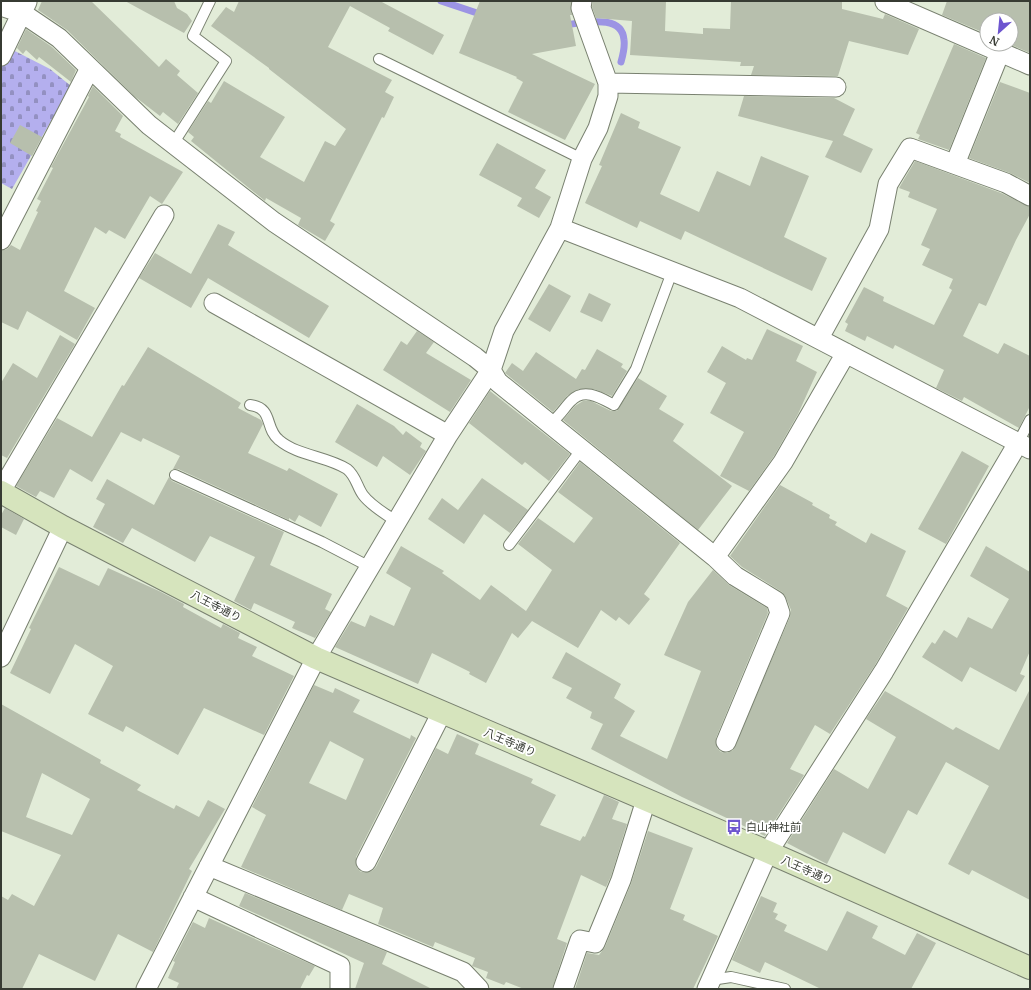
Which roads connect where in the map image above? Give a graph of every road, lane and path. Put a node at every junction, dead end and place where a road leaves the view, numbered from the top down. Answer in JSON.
{"nodes":[{"id":1,"x":210,"y":1,"type":"edge"},
{"id":2,"x":582,"y":1,"type":"edge"},
{"id":3,"x":885,"y":2,"type":"edge"},
{"id":4,"x":1,"y":6,"type":"edge"},
{"id":5,"x":25,"y":7,"type":"edge"},
{"id":6,"x":979,"y":43,"type":"edge"},
{"id":7,"x":1000,"y":52,"type":"joint"},
{"id":8,"x":1,"y":56,"type":"edge"},
{"id":9,"x":379,"y":59,"type":"dead end"},
{"id":10,"x":1030,"y":65,"type":"edge"},
{"id":11,"x":90,"y":68,"type":"junction"},
{"id":12,"x":608,"y":83,"type":"junction"},
{"id":13,"x":836,"y":87,"type":"dead end"},
{"id":14,"x":173,"y":144,"type":"junction"},
{"id":15,"x":582,"y":159,"type":"junction"},
{"id":16,"x":955,"y":164,"type":"junction"},
{"id":17,"x":1030,"y":196,"type":"edge"},
{"id":18,"x":164,"y":215,"type":"dead end"},
{"id":19,"x":560,"y":228,"type":"junction"},
{"id":20,"x":1,"y":240,"type":"edge"},
{"id":21,"x":672,"y":272,"type":"junction"},
{"id":22,"x":214,"y":303,"type":"dead end"},
{"id":23,"x":819,"y":338,"type":"junction"},
{"id":24,"x":846,"y":353,"type":"junction"},
{"id":25,"x":491,"y":370,"type":"junction"},
{"id":26,"x":250,"y":405,"type":"dead end"},
{"id":27,"x":1030,"y":420,"type":"edge"},
{"id":28,"x":546,"y":421,"type":"junction"},
{"id":29,"x":448,"y":435,"type":"junction"},
{"id":30,"x":1024,"y":446,"type":"edge"},
{"id":31,"x":581,"y":450,"type":"junction"},
{"id":32,"x":175,"y":475,"type":"dead end"},
{"id":33,"x":1,"y":492,"type":"edge"},
{"id":34,"x":397,"y":522,"type":"junction"},
{"id":35,"x":63,"y":526,"type":"junction"},
{"id":36,"x":509,"y":545,"type":"dead end"},
{"id":37,"x":715,"y":557,"type":"junction"},
{"id":38,"x":370,"y":567,"type":"junction"},
{"id":39,"x":1,"y":657,"type":"edge"},
{"id":40,"x":316,"y":658,"type":"junction"},
{"id":41,"x":442,"y":712,"type":"junction"},
{"id":42,"x":726,"y":742,"type":"dead end"},
{"id":43,"x":646,"y":800,"type":"junction"},
{"id":44,"x":768,"y":852,"type":"junction"},
{"id":45,"x":366,"y":862,"type":"dead end"},
{"id":46,"x":209,"y":866,"type":"junction"},
{"id":47,"x":193,"y":897,"type":"junction"},
{"id":48,"x":1030,"y":968,"type":"edge"},
{"id":49,"x":709,"y":985,"type":"edge"},
{"id":50,"x":146,"y":989,"type":"edge"},
{"id":51,"x":340,"y":989,"type":"edge"},
{"id":52,"x":479,"y":989,"type":"edge"},
{"id":53,"x":563,"y":989,"type":"edge"},
{"id":54,"x":785,"y":989,"type":"edge"}],
"edges":[{"from":1,"to":14,"type":"lane"},
{"from":2,"to":12,"type":"street"},
{"from":3,"to":6,"type":"street"},
{"from":4,"to":5,"type":"street"},
{"from":5,"to":8,"type":"street"},
{"from":5,"to":11,"type":"street"},
{"from":7,"to":10,"type":"street"},
{"from":7,"to":16,"type":"street"},
{"from":9,"to":15,"type":"lane"},
{"from":11,"to":14,"type":"street"},
{"from":11,"to":20,"type":"street"},
{"from":12,"to":13,"type":"street"},
{"from":12,"to":15,"type":"street"},
{"from":14,"to":25,"type":"street"},
{"from":15,"to":19,"type":"street"},
{"from":16,"to":17,"type":"street"},
{"from":16,"to":23,"type":"street"},
{"from":18,"to":33,"type":"street"},
{"from":19,"to":21,"type":"street"},
{"from":19,"to":25,"type":"street"},
{"from":21,"to":23,"type":"street"},
{"from":21,"to":28,"type":"lane"},
{"from":22,"to":29,"type":"street"},
{"from":23,"to":24,"type":"street"},
{"from":24,"to":30,"type":"street"},
{"from":24,"to":37,"type":"street"},
{"from":25,"to":28,"type":"street"},
{"from":25,"to":29,"type":"street"},
{"from":26,"to":34,"type":"lane"},
{"from":27,"to":30,"type":"lane"},
{"from":28,"to":31,"type":"street"},
{"from":29,"to":34,"type":"street"},
{"from":30,"to":44,"type":"street"},
{"from":31,"to":36,"type":"lane"},
{"from":31,"to":37,"type":"street"},
{"from":32,"to":38,"type":"lane"},
{"from":33,"to":35,"type":"street","name":"八王寺通り"},
{"from":34,"to":38,"type":"street"},
{"from":35,"to":39,"type":"street"},
{"from":35,"to":40,"type":"street","name":"八王寺通り"},
{"from":37,"to":42,"type":"street"},
{"from":38,"to":40,"type":"street"},
{"from":40,"to":41,"type":"street","name":"八王寺通り"},
{"from":40,"to":46,"type":"street"},
{"from":41,"to":43,"type":"street","name":"八王寺通り"},
{"from":41,"to":45,"type":"street"},
{"from":43,"to":44,"type":"street","name":"八王寺通り"},
{"from":43,"to":53,"type":"street"},
{"from":44,"to":48,"type":"street","name":"八王寺通り"},
{"from":44,"to":49,"type":"street"},
{"from":46,"to":47,"type":"street"},
{"from":46,"to":52,"type":"street"},
{"from":47,"to":50,"type":"street"},
{"from":47,"to":51,"type":"street"},
{"from":49,"to":54,"type":"lane"}]}
